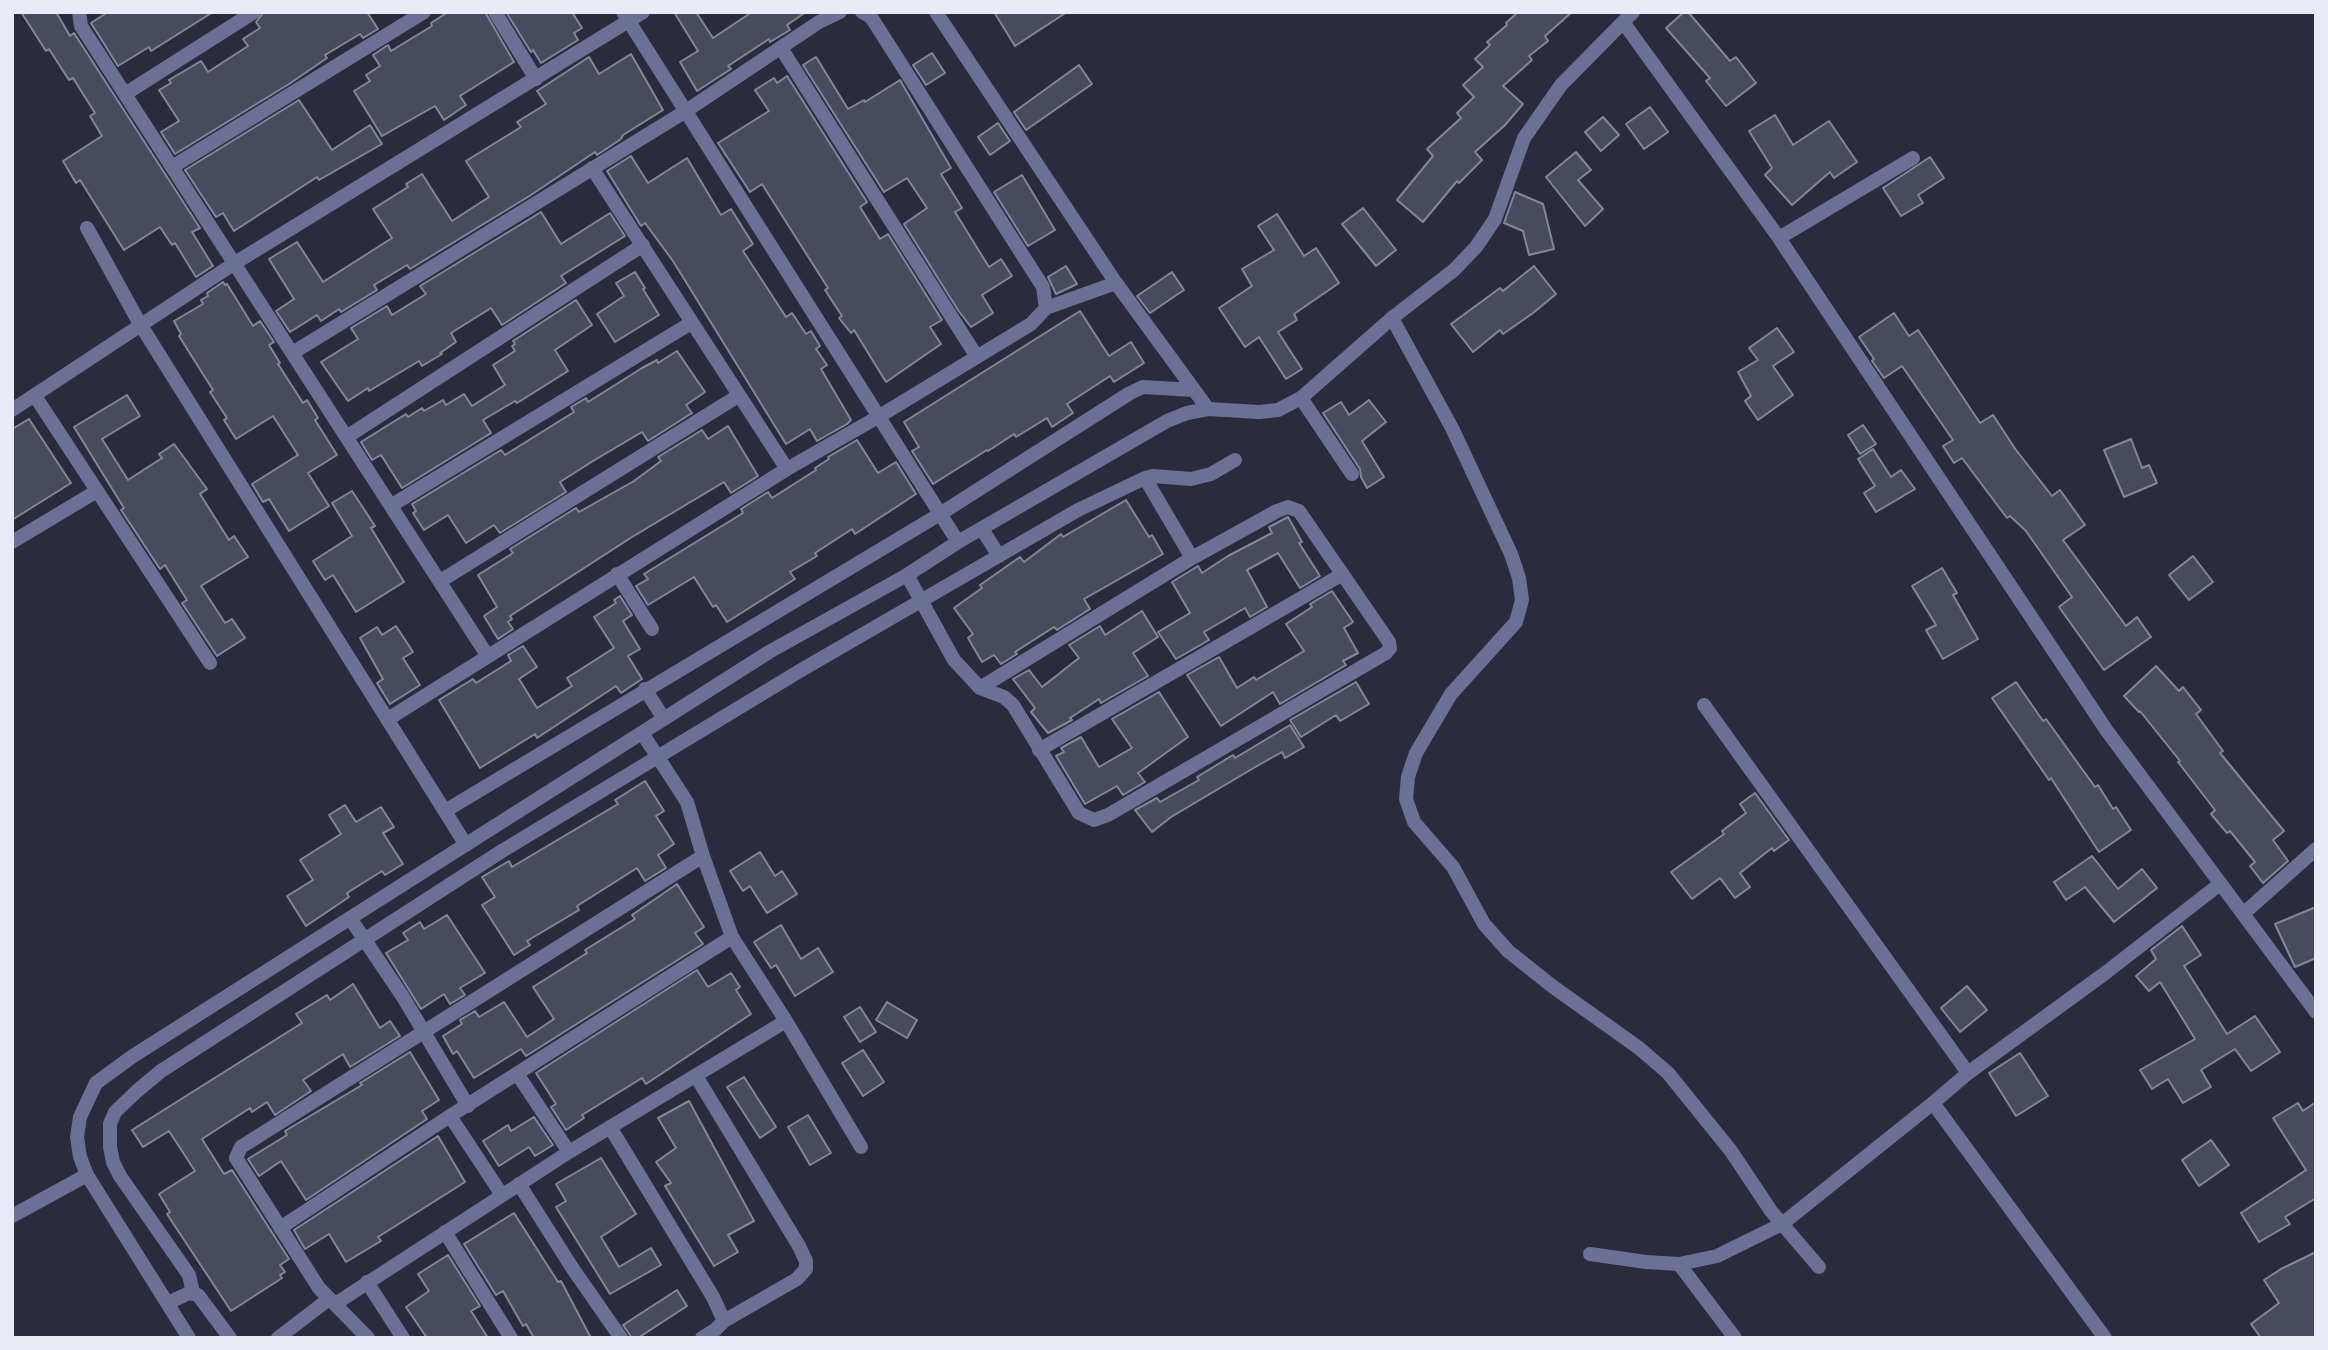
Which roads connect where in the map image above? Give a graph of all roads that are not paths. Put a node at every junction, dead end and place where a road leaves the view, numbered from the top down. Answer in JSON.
{"nodes":[{"id":1,"x":79,"y":12,"type":"edge"},
{"id":2,"x":254,"y":12,"type":"edge"},
{"id":3,"x":424,"y":12,"type":"edge"},
{"id":4,"x":495,"y":12,"type":"edge"},
{"id":5,"x":643,"y":12,"type":"edge"},
{"id":6,"x":840,"y":12,"type":"edge"},
{"id":7,"x":862,"y":12,"type":"edge"},
{"id":8,"x":936,"y":12,"type":"edge"},
{"id":9,"x":625,"y":17,"type":"edge"},
{"id":10,"x":1628,"y":17,"type":"edge"},
{"id":11,"x":781,"y":48,"type":"junction"},
{"id":12,"x":536,"y":79,"type":"junction"},
{"id":13,"x":125,"y":94,"type":"junction"},
{"id":14,"x":686,"y":111,"type":"junction"},
{"id":15,"x":1913,"y":158,"type":"dead end"},
{"id":16,"x":172,"y":167,"type":"junction"},
{"id":17,"x":592,"y":168,"type":"junction"},
{"id":18,"x":87,"y":228,"type":"dead end"},
{"id":19,"x":1779,"y":238,"type":"junction"},
{"id":20,"x":643,"y":246,"type":"junction"},
{"id":21,"x":234,"y":263,"type":"junction"},
{"id":22,"x":1116,"y":283,"type":"junction"},
{"id":23,"x":1046,"y":308,"type":"junction"},
{"id":24,"x":1392,"y":317,"type":"junction"},
{"id":25,"x":691,"y":323,"type":"junction"},
{"id":26,"x":140,"y":324,"type":"junction"},
{"id":27,"x":294,"y":352,"type":"junction"},
{"id":28,"x":977,"y":357,"type":"junction"},
{"id":29,"x":1194,"y":390,"type":"junction"},
{"id":30,"x":35,"y":396,"type":"junction"},
{"id":31,"x":738,"y":396,"type":"junction"},
{"id":32,"x":1301,"y":398,"type":"junction"},
{"id":33,"x":1208,"y":409,"type":"junction"},
{"id":34,"x":12,"y":410,"type":"edge"},
{"id":35,"x":878,"y":417,"type":"junction"},
{"id":36,"x":348,"y":436,"type":"junction"},
{"id":37,"x":1236,"y":460,"type":"dead end"},
{"id":38,"x":787,"y":469,"type":"junction"},
{"id":39,"x":1352,"y":474,"type":"dead end"},
{"id":40,"x":1144,"y":478,"type":"junction"},
{"id":41,"x":97,"y":491,"type":"junction"},
{"id":42,"x":392,"y":505,"type":"junction"},
{"id":43,"x":940,"y":514,"type":"junction"},
{"id":44,"x":982,"y":529,"type":"junction"},
{"id":45,"x":12,"y":542,"type":"edge"},
{"id":46,"x":958,"y":542,"type":"junction"},
{"id":47,"x":999,"y":556,"type":"junction"},
{"id":48,"x":1192,"y":558,"type":"junction"},
{"id":49,"x":617,"y":574,"type":"junction"},
{"id":50,"x":907,"y":575,"type":"junction"},
{"id":51,"x":1341,"y":575,"type":"junction"},
{"id":52,"x":442,"y":580,"type":"junction"},
{"id":53,"x":922,"y":602,"type":"junction"},
{"id":54,"x":652,"y":629,"type":"dead end"},
{"id":55,"x":488,"y":654,"type":"junction"},
{"id":56,"x":210,"y":663,"type":"dead end"},
{"id":57,"x":980,"y":688,"type":"junction"},
{"id":58,"x":645,"y":689,"type":"junction"},
{"id":59,"x":1704,"y":705,"type":"dead end"},
{"id":60,"x":388,"y":719,"type":"junction"},
{"id":61,"x":664,"y":719,"type":"junction"},
{"id":62,"x":642,"y":733,"type":"junction"},
{"id":63,"x":1039,"y":750,"type":"junction"},
{"id":64,"x":657,"y":756,"type":"junction"},
{"id":65,"x":445,"y":811,"type":"junction"},
{"id":66,"x":488,"y":831,"type":"junction"},
{"id":67,"x":466,"y":845,"type":"junction"},
{"id":68,"x":2316,"y":849,"type":"edge"},
{"id":69,"x":502,"y":851,"type":"junction"},
{"id":70,"x":703,"y":856,"type":"junction"},
{"id":71,"x":2220,"y":884,"type":"junction"},
{"id":72,"x":2243,"y":914,"type":"junction"},
{"id":73,"x":350,"y":918,"type":"junction"},
{"id":74,"x":732,"y":937,"type":"junction"},
{"id":75,"x":365,"y":939,"type":"junction"},
{"id":76,"x":2316,"y":1012,"type":"edge"},
{"id":77,"x":786,"y":1021,"type":"junction"},
{"id":78,"x":424,"y":1031,"type":"junction"},
{"id":79,"x":1968,"y":1073,"type":"junction"},
{"id":80,"x":518,"y":1075,"type":"junction"},
{"id":81,"x":696,"y":1076,"type":"junction"},
{"id":82,"x":1933,"y":1103,"type":"junction"},
{"id":83,"x":468,"y":1106,"type":"junction"},
{"id":84,"x":450,"y":1116,"type":"junction"},
{"id":85,"x":610,"y":1127,"type":"junction"},
{"id":86,"x":861,"y":1147,"type":"dead end"},
{"id":87,"x":569,"y":1152,"type":"junction"},
{"id":88,"x":87,"y":1175,"type":"junction"},
{"id":89,"x":519,"y":1184,"type":"junction"},
{"id":90,"x":502,"y":1195,"type":"junction"},
{"id":91,"x":12,"y":1216,"type":"edge"},
{"id":92,"x":1782,"y":1224,"type":"junction"},
{"id":93,"x":280,"y":1228,"type":"junction"},
{"id":94,"x":444,"y":1232,"type":"junction"},
{"id":95,"x":1590,"y":1254,"type":"dead end"},
{"id":96,"x":1679,"y":1264,"type":"junction"},
{"id":97,"x":1819,"y":1267,"type":"dead end"},
{"id":98,"x":367,"y":1282,"type":"junction"},
{"id":99,"x":193,"y":1293,"type":"junction"},
{"id":100,"x":332,"y":1301,"type":"junction"},
{"id":101,"x":168,"y":1303,"type":"junction"},
{"id":102,"x":724,"y":1321,"type":"junction"},
{"id":103,"x":190,"y":1338,"type":"edge"},
{"id":104,"x":230,"y":1338,"type":"edge"},
{"id":105,"x":278,"y":1338,"type":"edge"},
{"id":106,"x":368,"y":1338,"type":"edge"},
{"id":107,"x":403,"y":1338,"type":"edge"},
{"id":108,"x":512,"y":1338,"type":"edge"},
{"id":109,"x":621,"y":1338,"type":"edge"},
{"id":110,"x":702,"y":1338,"type":"edge"},
{"id":111,"x":1735,"y":1338,"type":"edge"},
{"id":112,"x":2105,"y":1338,"type":"edge"}],
"edges":[{"from":1,"to":13,"type":"street"},
{"from":2,"to":13,"type":"street"},
{"from":3,"to":16,"type":"street"},
{"from":4,"to":12,"type":"street"},
{"from":5,"to":9,"type":"street"},
{"from":6,"to":11,"type":"street"},
{"from":7,"to":23,"type":"street"},
{"from":8,"to":22,"type":"street"},
{"from":9,"to":12,"type":"street"},
{"from":9,"to":14,"type":"street"},
{"from":10,"to":19,"type":"street"},
{"from":10,"to":24,"type":"street"},
{"from":11,"to":14,"type":"street"},
{"from":11,"to":28,"type":"street"},
{"from":12,"to":21,"type":"street"},
{"from":13,"to":16,"type":"street"},
{"from":14,"to":17,"type":"street"},
{"from":14,"to":35,"type":"street"},
{"from":15,"to":19,"type":"street"},
{"from":16,"to":21,"type":"street"},
{"from":17,"to":20,"type":"street"},
{"from":17,"to":27,"type":"street"},
{"from":18,"to":26,"type":"street"},
{"from":19,"to":71,"type":"street"},
{"from":20,"to":25,"type":"street"},
{"from":20,"to":36,"type":"street"},
{"from":21,"to":26,"type":"street"},
{"from":21,"to":27,"type":"street"},
{"from":22,"to":23,"type":"street"},
{"from":22,"to":29,"type":"street"},
{"from":23,"to":28,"type":"street"},
{"from":24,"to":32,"type":"street"},
{"from":24,"to":92,"type":"street"},
{"from":25,"to":31,"type":"street"},
{"from":25,"to":42,"type":"street"},
{"from":26,"to":30,"type":"street"},
{"from":26,"to":60,"type":"street"},
{"from":27,"to":36,"type":"street"},
{"from":28,"to":35,"type":"street"},
{"from":29,"to":33,"type":"street"},
{"from":29,"to":43,"type":"street"},
{"from":30,"to":34,"type":"street"},
{"from":30,"to":41,"type":"street"},
{"from":31,"to":38,"type":"street"},
{"from":31,"to":52,"type":"street"},
{"from":32,"to":33,"type":"street"},
{"from":32,"to":39,"type":"street"},
{"from":33,"to":44,"type":"street"},
{"from":35,"to":38,"type":"street"},
{"from":35,"to":43,"type":"street"},
{"from":36,"to":42,"type":"street"},
{"from":37,"to":40,"type":"street"},
{"from":38,"to":49,"type":"street"},
{"from":40,"to":47,"type":"street"},
{"from":40,"to":48,"type":"street"},
{"from":41,"to":45,"type":"street"},
{"from":41,"to":56,"type":"street"},
{"from":42,"to":52,"type":"street"},
{"from":43,"to":46,"type":"street"},
{"from":43,"to":58,"type":"street"},
{"from":44,"to":46,"type":"street"},
{"from":44,"to":47,"type":"street"},
{"from":46,"to":50,"type":"street"},
{"from":47,"to":53,"type":"street"},
{"from":48,"to":51,"type":"street"},
{"from":48,"to":57,"type":"street"},
{"from":49,"to":54,"type":"street"},
{"from":49,"to":55,"type":"street"},
{"from":50,"to":53,"type":"street"},
{"from":50,"to":61,"type":"street"},
{"from":51,"to":63,"type":"street"},
{"from":51,"to":63,"type":"street"},
{"from":52,"to":55,"type":"street"},
{"from":53,"to":57,"type":"street"},
{"from":53,"to":64,"type":"street"},
{"from":55,"to":60,"type":"street"},
{"from":57,"to":63,"type":"street"},
{"from":58,"to":61,"type":"street"},
{"from":58,"to":65,"type":"street"},
{"from":59,"to":79,"type":"street"},
{"from":60,"to":65,"type":"street"},
{"from":61,"to":62,"type":"street"},
{"from":62,"to":64,"type":"street"},
{"from":62,"to":66,"type":"street"},
{"from":64,"to":69,"type":"street"},
{"from":64,"to":70,"type":"street"},
{"from":65,"to":67,"type":"street"},
{"from":66,"to":67,"type":"street"},
{"from":66,"to":69,"type":"street"},
{"from":67,"to":73,"type":"street"},
{"from":68,"to":72,"type":"street"},
{"from":69,"to":75,"type":"street"},
{"from":70,"to":74,"type":"street"},
{"from":70,"to":78,"type":"street"},
{"from":71,"to":72,"type":"street"},
{"from":71,"to":79,"type":"street"},
{"from":72,"to":76,"type":"street"},
{"from":73,"to":75,"type":"street"},
{"from":73,"to":88,"type":"street"},
{"from":74,"to":77,"type":"street"},
{"from":74,"to":80,"type":"street"},
{"from":75,"to":78,"type":"street"},
{"from":75,"to":99,"type":"street"},
{"from":77,"to":81,"type":"street"},
{"from":77,"to":86,"type":"street"},
{"from":78,"to":83,"type":"street"},
{"from":78,"to":93,"type":"street"},
{"from":79,"to":82,"type":"street"},
{"from":80,"to":83,"type":"street"},
{"from":80,"to":87,"type":"street"},
{"from":81,"to":85,"type":"street"},
{"from":81,"to":102,"type":"street"},
{"from":82,"to":92,"type":"street"},
{"from":82,"to":112,"type":"street"},
{"from":83,"to":84,"type":"street"},
{"from":84,"to":90,"type":"street"},
{"from":84,"to":93,"type":"street"},
{"from":85,"to":87,"type":"street"},
{"from":85,"to":102,"type":"street"},
{"from":87,"to":89,"type":"street"},
{"from":88,"to":91,"type":"street"},
{"from":88,"to":101,"type":"street"},
{"from":89,"to":90,"type":"street"},
{"from":89,"to":109,"type":"street"},
{"from":90,"to":94,"type":"street"},
{"from":92,"to":96,"type":"street"},
{"from":92,"to":97,"type":"street"},
{"from":93,"to":100,"type":"street"},
{"from":94,"to":98,"type":"street"},
{"from":94,"to":108,"type":"street"},
{"from":95,"to":96,"type":"street"},
{"from":96,"to":111,"type":"street"},
{"from":98,"to":100,"type":"street"},
{"from":98,"to":107,"type":"street"},
{"from":99,"to":101,"type":"street"},
{"from":99,"to":104,"type":"street"},
{"from":100,"to":105,"type":"street"},
{"from":100,"to":106,"type":"street"},
{"from":101,"to":103,"type":"street"},
{"from":102,"to":110,"type":"street"}]}
